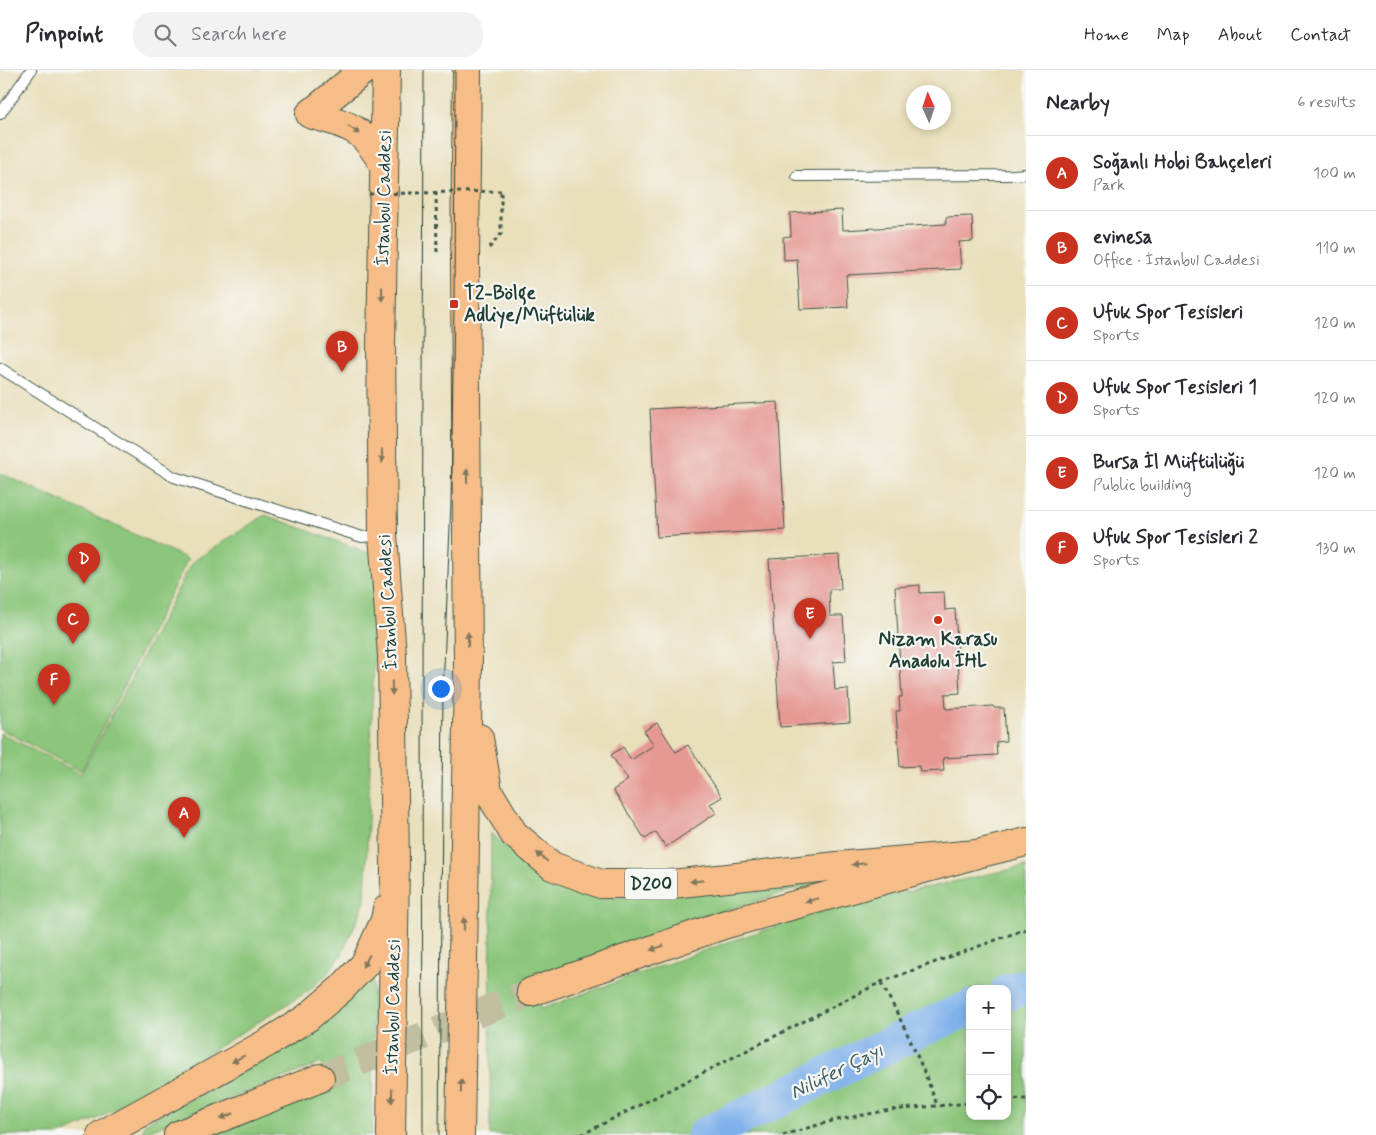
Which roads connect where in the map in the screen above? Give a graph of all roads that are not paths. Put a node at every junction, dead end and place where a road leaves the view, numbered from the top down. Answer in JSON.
{"nodes":[{"id":1,"x":31,"y":70,"type":"edge"},
{"id":2,"x":364,"y":70,"type":"edge"},
{"id":3,"x":386,"y":70,"type":"edge"},
{"id":4,"x":466,"y":70,"type":"edge"},
{"id":5,"x":0,"y":114,"type":"edge"},
{"id":6,"x":384,"y":165,"type":"junction"},
{"id":7,"x":1026,"y":174,"type":"edge"},
{"id":8,"x":797,"y":176,"type":"dead end"},
{"id":9,"x":0,"y":368,"type":"edge"},
{"id":10,"x":383,"y":535,"type":"junction"},
{"id":11,"x":468,"y":668,"type":"junction"},
{"id":12,"x":1026,"y":842,"type":"edge"},
{"id":13,"x":977,"y":854,"type":"junction"},
{"id":14,"x":395,"y":865,"type":"junction"},
{"id":15,"x":531,"y":992,"type":"tunnel mouth"},
{"id":16,"x":320,"y":1078,"type":"tunnel mouth"},
{"id":17,"x":101,"y":1135,"type":"edge"},
{"id":18,"x":178,"y":1135,"type":"edge"},
{"id":19,"x":392,"y":1135,"type":"edge"},
{"id":20,"x":460,"y":1135,"type":"edge"}],
"edges":[{"from":1,"to":5,"type":"lane"},
{"from":2,"to":6,"type":"main road","one_way":true},
{"from":3,"to":6,"type":"main road","name":"İstanbul Caddesi"},
{"from":11,"to":4,"type":"main road","one_way":true},
{"from":6,"to":10,"type":"main road","name":"İstanbul Caddesi","one_way":true},
{"from":7,"to":8,"type":"lane"},
{"from":9,"to":10,"type":"lane"},
{"from":10,"to":14,"type":"main road","name":"İstanbul Caddesi","one_way":true},
{"from":13,"to":11,"type":"main road","number":"D200","one_way":true},
{"from":20,"to":11,"type":"main road","one_way":true},
{"from":12,"to":13,"type":"main road"},
{"from":13,"to":15,"type":"main road","one_way":true},
{"from":14,"to":17,"type":"main road","one_way":true},
{"from":14,"to":19,"type":"main road","name":"İstanbul Caddesi","one_way":true},
{"from":16,"to":18,"type":"main road","one_way":true}]}
